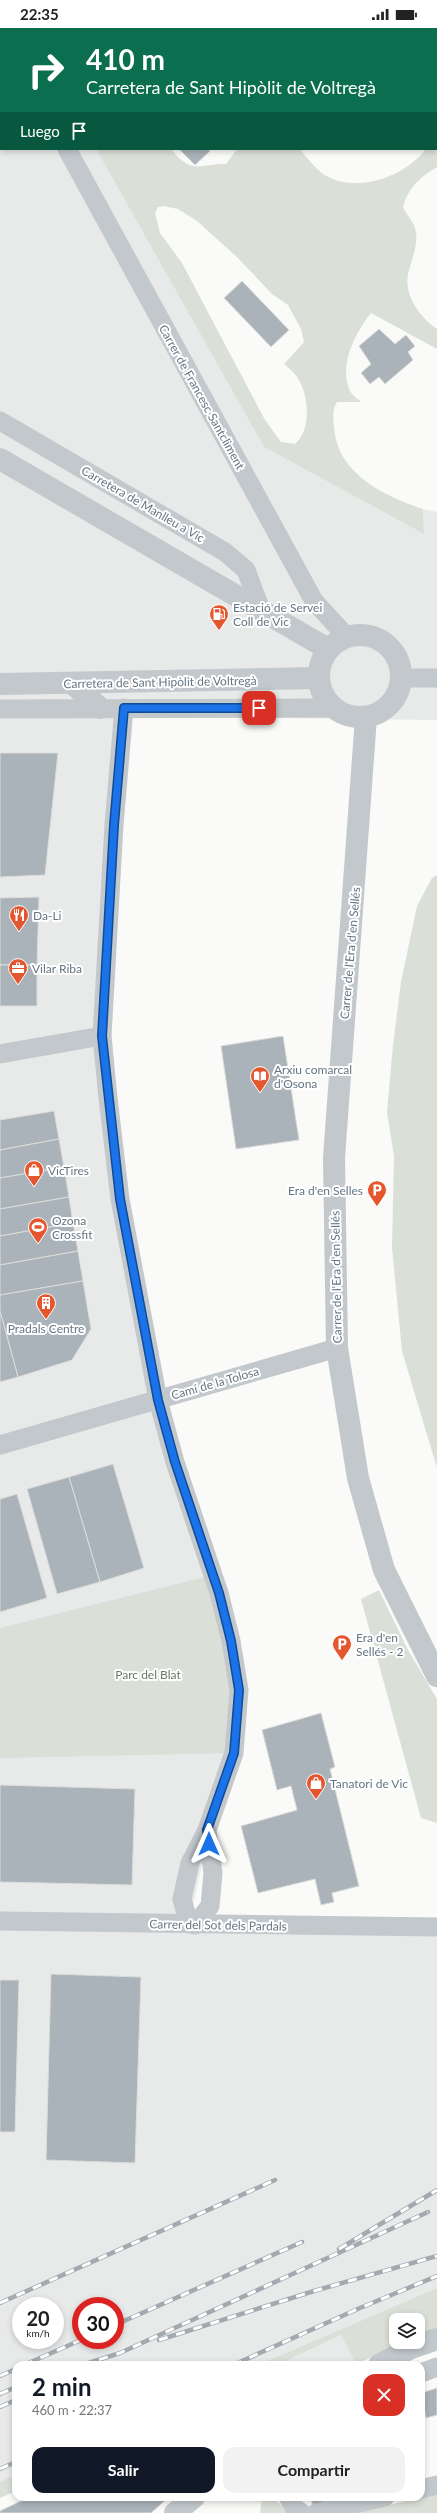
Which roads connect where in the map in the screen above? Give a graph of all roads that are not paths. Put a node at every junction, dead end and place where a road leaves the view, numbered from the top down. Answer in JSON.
{"nodes":[{"id":1,"x":68,"y":150,"type":"edge"},
{"id":2,"x":0,"y":420,"type":"edge"},
{"id":3,"x":0,"y":459,"type":"edge"},
{"id":4,"x":261,"y":610,"type":"junction"},
{"id":5,"x":347,"y":637,"type":"junction"},
{"id":6,"x":328,"y":649,"type":"junction"},
{"id":7,"x":320,"y":678,"type":"junction"},
{"id":8,"x":401,"y":678,"type":"junction"},
{"id":9,"x":437,"y":678,"type":"edge"},
{"id":10,"x":0,"y":684,"type":"edge"},
{"id":11,"x":73,"y":684,"type":"junction"},
{"id":12,"x":100,"y":708,"type":"junction"},
{"id":13,"x":124,"y":708,"type":"junction"},
{"id":14,"x":334,"y":708,"type":"junction"},
{"id":15,"x":0,"y":709,"type":"edge"},
{"id":16,"x":366,"y":717,"type":"junction"},
{"id":17,"x":102,"y":1036,"type":"junction"},
{"id":18,"x":0,"y":1054,"type":"edge"},
{"id":19,"x":337,"y":1348,"type":"junction"},
{"id":20,"x":158,"y":1400,"type":"junction"},
{"id":21,"x":0,"y":1444,"type":"edge"},
{"id":22,"x":437,"y":1676,"type":"edge"},
{"id":23,"x":207,"y":1830,"type":"junction"},
{"id":24,"x":0,"y":1922,"type":"edge"},
{"id":25,"x":192,"y":1925,"type":"junction"},
{"id":26,"x":437,"y":1927,"type":"edge"},
{"id":27,"x":437,"y":2339,"type":"edge"},
{"id":28,"x":387,"y":2361,"type":"edge"},
{"id":29,"x":437,"y":2367,"type":"edge"},
{"id":30,"x":425,"y":2372,"type":"edge"},
{"id":31,"x":437,"y":2485,"type":"edge"},
{"id":32,"x":425,"y":2488,"type":"edge"},
{"id":33,"x":189,"y":2501,"type":"edge"},
{"id":34,"x":290,"y":2501,"type":"edge"},
{"id":35,"x":368,"y":2501,"type":"edge"},
{"id":36,"x":175,"y":2513,"type":"edge"},
{"id":37,"x":302,"y":2513,"type":"edge"},
{"id":38,"x":316,"y":2513,"type":"edge"}],
"edges":[{"from":1,"to":5,"type":"street","name":"Carrer de Francesc Santcliment"},
{"from":2,"to":4,"type":"street","name":"Carretera de Manlleu a Vic"},
{"from":3,"to":4,"type":"street"},
{"from":4,"to":6,"type":"street"},
{"from":5,"to":6,"type":"street"},
{"from":5,"to":8,"type":"street"},
{"from":6,"to":7,"type":"street"},
{"from":7,"to":11,"type":"street","name":"Carretera de Sant Hipòlit de Voltregà"},
{"from":7,"to":14,"type":"street"},
{"from":8,"to":9,"type":"street"},
{"from":8,"to":16,"type":"street"},
{"from":10,"to":11,"type":"street","name":"Carretera de Sant Hipòlit de Voltregà"},
{"from":11,"to":12,"type":"street"},
{"from":12,"to":13,"type":"street","name":"Carretera de Sant Hipòlit de Voltregà"},
{"from":12,"to":15,"type":"street","name":"Carretera de Sant Hipòlit de Voltregà"},
{"from":13,"to":14,"type":"street","name":"Carretera de Sant Hipòlit de Voltregà"},
{"from":13,"to":17,"type":"street"},
{"from":14,"to":16,"type":"street"},
{"from":16,"to":19,"type":"street","name":"Carrer de l'Era d'en Sellés"},
{"from":17,"to":18,"type":"street"},
{"from":17,"to":20,"type":"street"},
{"from":19,"to":20,"type":"street","name":"Camí de la Tolosa"},
{"from":19,"to":22,"type":"street","name":"Carrer de l'Era d'en Sellés"},
{"from":20,"to":21,"type":"street","name":"Camí de la Tolosa"},
{"from":20,"to":23,"type":"street"},
{"from":23,"to":25,"type":"street"},
{"from":23,"to":25,"type":"street"},
{"from":24,"to":25,"type":"street","name":"Carrer del Sot dels Pardals"},
{"from":25,"to":26,"type":"street","name":"Carrer del Sot dels Pardals"},
{"from":27,"to":28,"type":"street"},
{"from":29,"to":30,"type":"street"},
{"from":31,"to":32,"type":"street"},
{"from":33,"to":36,"type":"street"},
{"from":34,"to":37,"type":"street"},
{"from":35,"to":38,"type":"street"}]}
